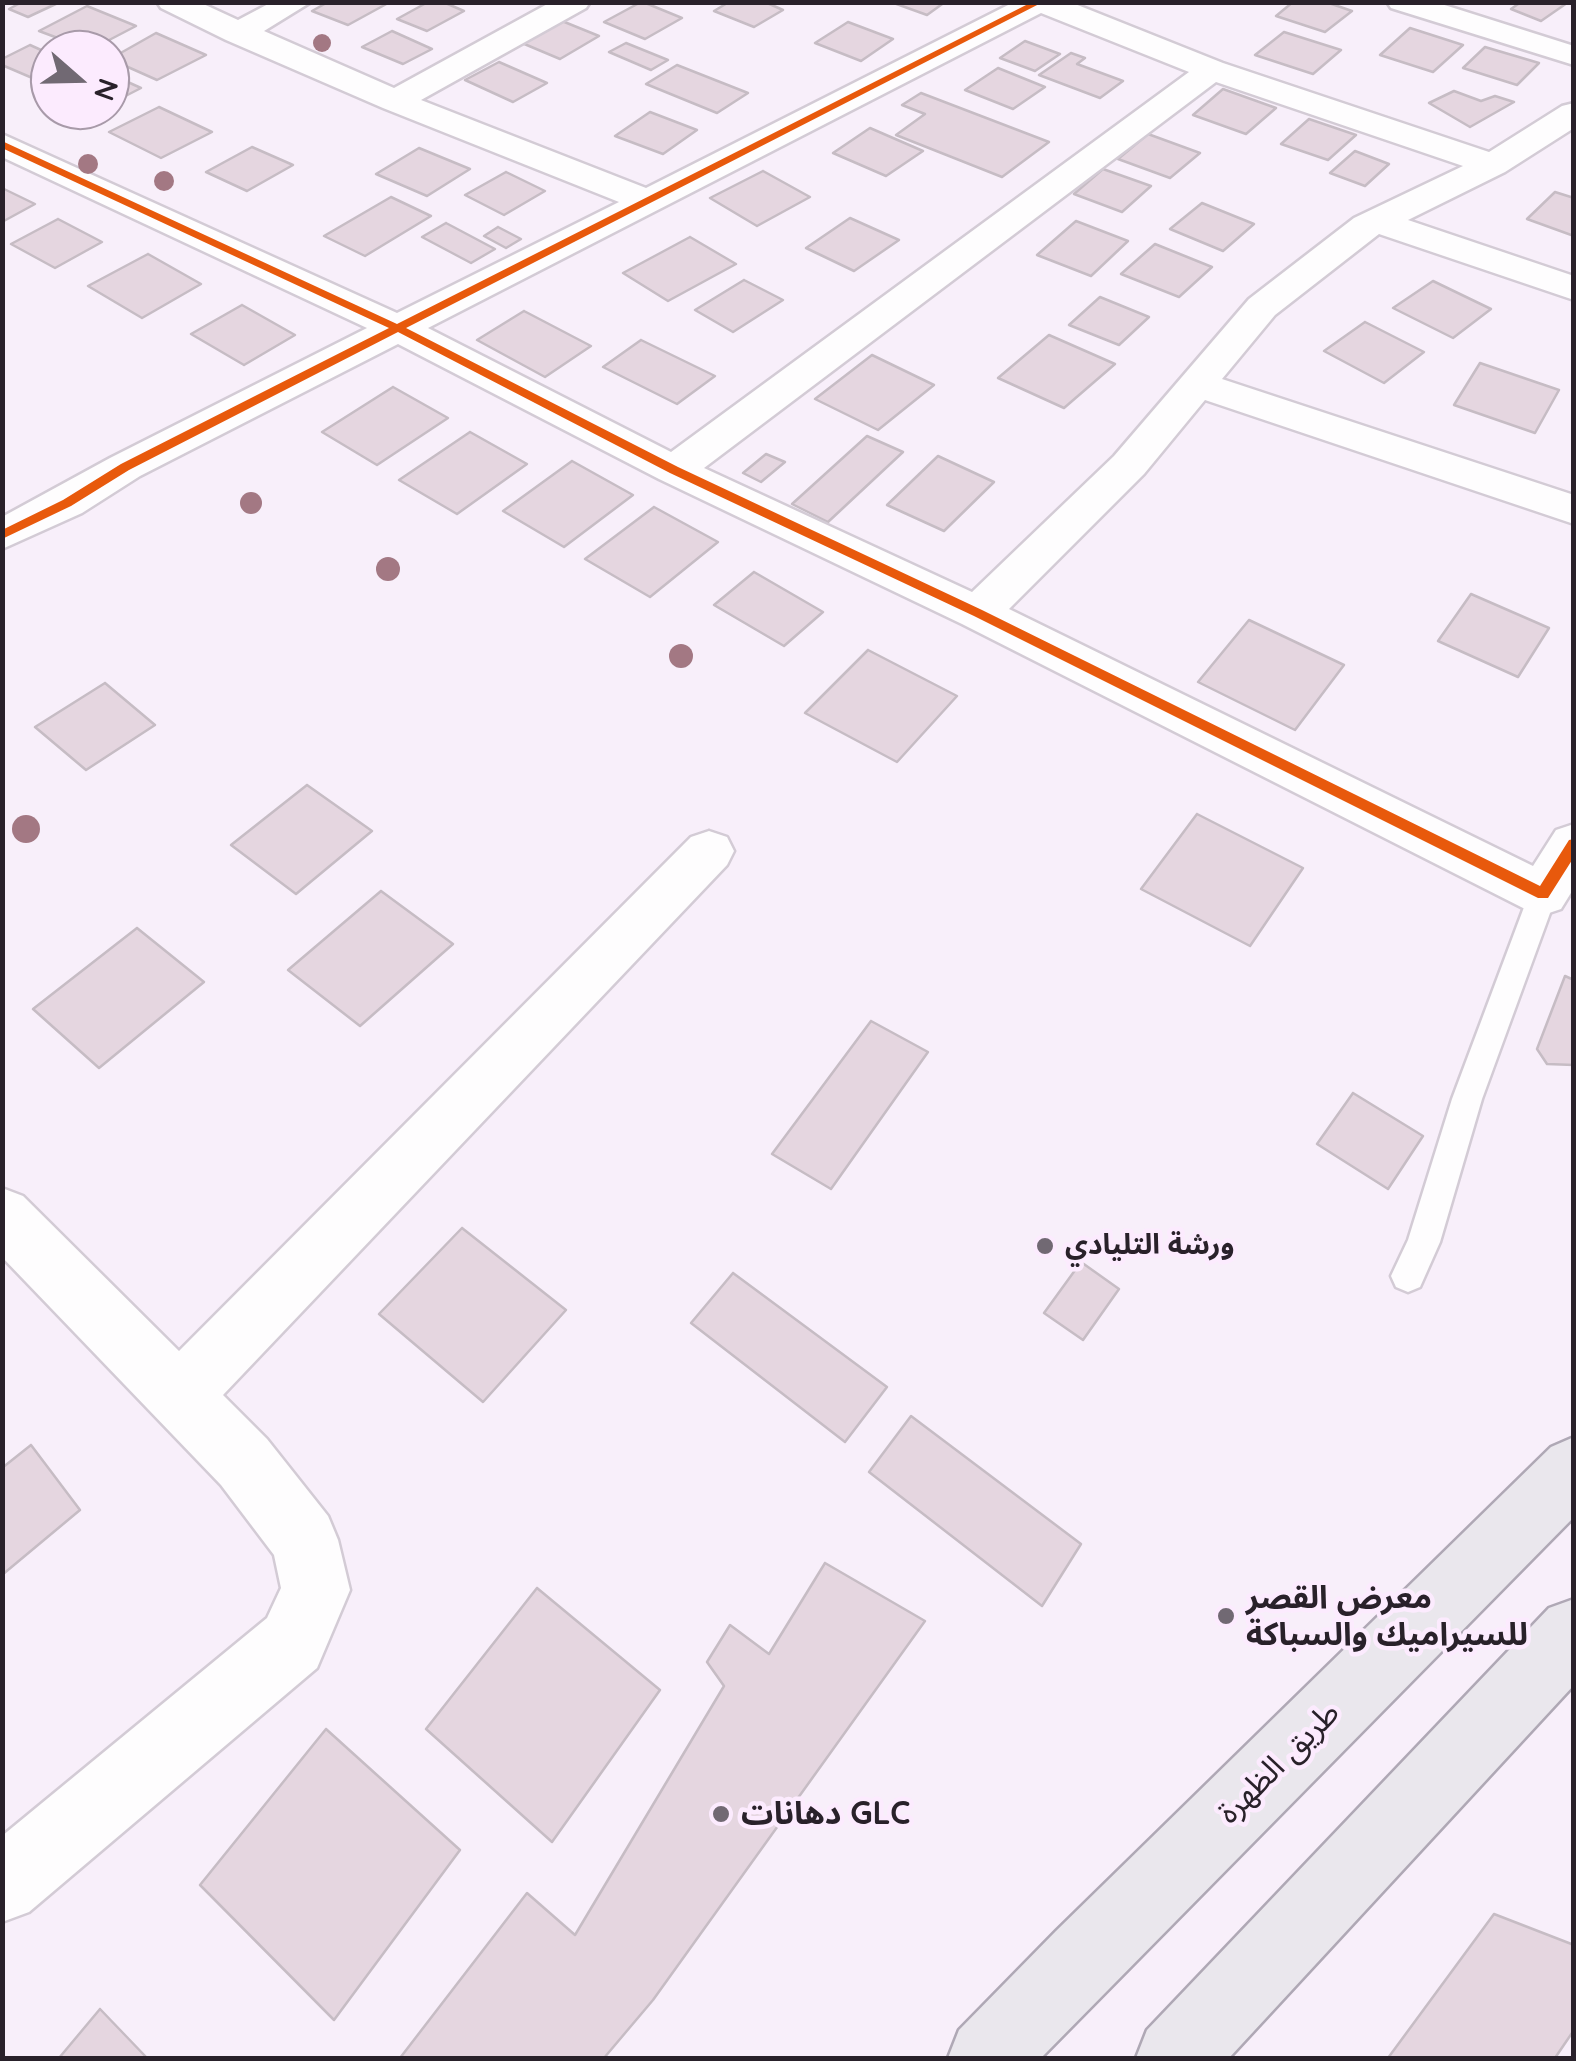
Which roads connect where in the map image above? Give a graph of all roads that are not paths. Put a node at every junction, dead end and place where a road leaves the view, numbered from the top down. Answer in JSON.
{"nodes":[{"id":1,"x":172,"y":2,"type":"edge"},
{"id":2,"x":296,"y":2,"type":"edge"},
{"id":3,"x":575,"y":2,"type":"edge"},
{"id":4,"x":1040,"y":2,"type":"edge"},
{"id":5,"x":1402,"y":2,"type":"edge"},
{"id":6,"x":237,"y":33,"type":"junction"},
{"id":7,"x":1574,"y":56,"type":"edge"},
{"id":8,"x":1212,"y":70,"type":"junction"},
{"id":9,"x":395,"y":101,"type":"junction"},
{"id":10,"x":1574,"y":112,"type":"edge"},
{"id":11,"x":2,"y":144,"type":"edge"},
{"id":12,"x":1494,"y":166,"type":"junction"},
{"id":13,"x":648,"y":201,"type":"junction"},
{"id":14,"x":1378,"y":221,"type":"junction"},
{"id":15,"x":1574,"y":290,"type":"edge"},
{"id":16,"x":398,"y":328,"type":"junction"},
{"id":17,"x":1198,"y":384,"type":"junction"},
{"id":18,"x":674,"y":470,"type":"junction"},
{"id":19,"x":1574,"y":510,"type":"edge"},
{"id":20,"x":2,"y":535,"type":"edge"},
{"id":21,"x":978,"y":613,"type":"junction"},
{"id":22,"x":1574,"y":844,"type":"edge"},
{"id":23,"x":710,"y":851,"type":"dead end"},
{"id":24,"x":1543,"y":894,"type":"junction"},
{"id":25,"x":2,"y":1216,"type":"edge"},
{"id":26,"x":1408,"y":1276,"type":"dead end"},
{"id":27,"x":178,"y":1397,"type":"junction"},
{"id":28,"x":1574,"y":1470,"type":"edge"},
{"id":29,"x":1574,"y":1633,"type":"edge"},
{"id":30,"x":2,"y":1885,"type":"edge"},
{"id":31,"x":988,"y":2058,"type":"edge"},
{"id":32,"x":1175,"y":2058,"type":"edge"}],
"edges":[{"from":1,"to":6,"type":"street"},
{"from":2,"to":6,"type":"street"},
{"from":3,"to":9,"type":"street"},
{"from":4,"to":8,"type":"street"},
{"from":4,"to":13,"type":"street"},
{"from":5,"to":7,"type":"street"},
{"from":6,"to":9,"type":"street"},
{"from":8,"to":12,"type":"street"},
{"from":8,"to":18,"type":"street"},
{"from":9,"to":13,"type":"street"},
{"from":10,"to":12,"type":"street"},
{"from":11,"to":16,"type":"street"},
{"from":12,"to":14,"type":"street"},
{"from":13,"to":16,"type":"street"},
{"from":14,"to":15,"type":"street"},
{"from":14,"to":17,"type":"street"},
{"from":16,"to":18,"type":"street"},
{"from":16,"to":20,"type":"street"},
{"from":17,"to":19,"type":"street"},
{"from":17,"to":21,"type":"street"},
{"from":18,"to":21,"type":"street"},
{"from":21,"to":24,"type":"street"},
{"from":22,"to":24,"type":"street"},
{"from":23,"to":27,"type":"street"},
{"from":24,"to":26,"type":"lane"},
{"from":25,"to":27,"type":"street"},
{"from":27,"to":30,"type":"street"},
{"from":28,"to":31,"type":"main road","name":"طريق الظهرة"},
{"from":29,"to":32,"type":"main road"}]}
